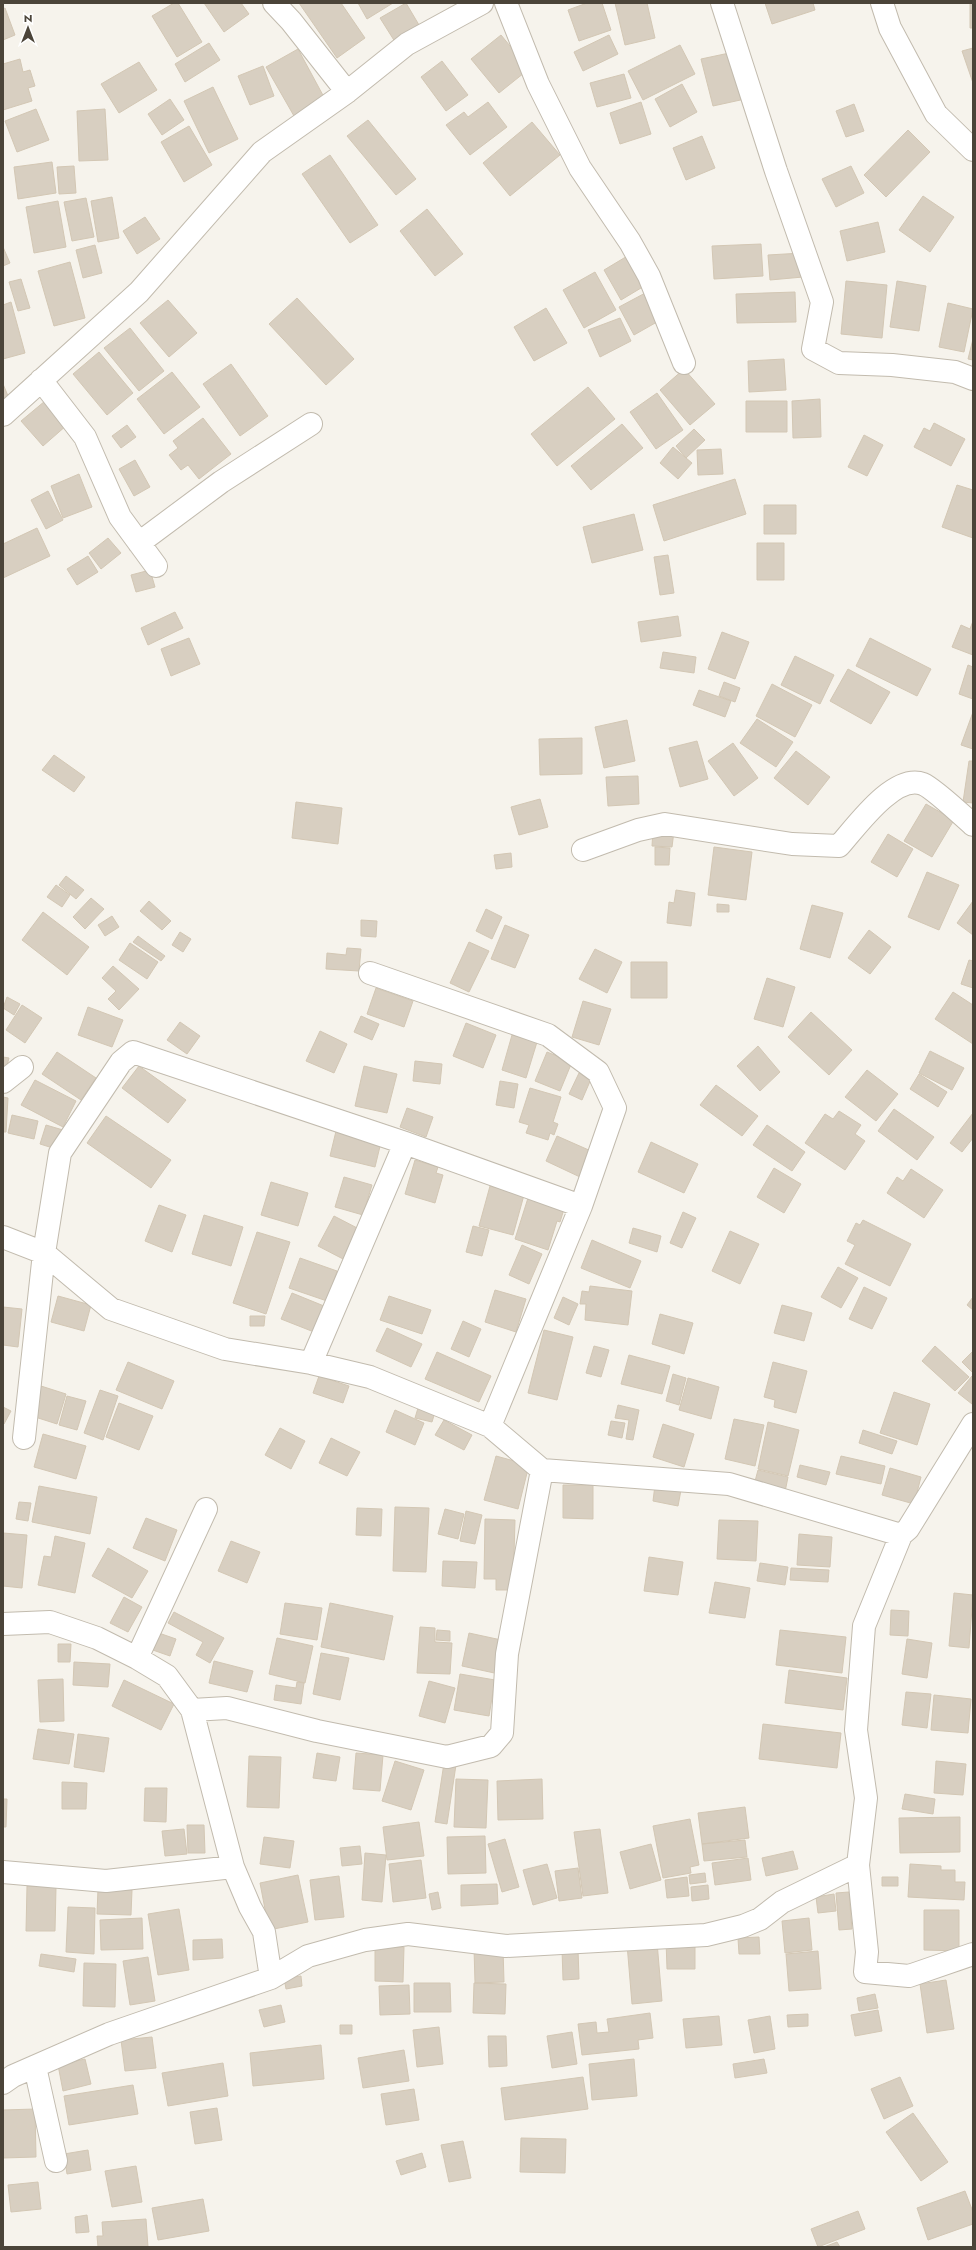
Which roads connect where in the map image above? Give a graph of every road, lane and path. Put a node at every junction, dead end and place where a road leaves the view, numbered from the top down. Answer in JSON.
{"nodes":[{"id":1,"x":274,"y":3,"type":"edge"},
{"id":2,"x":482,"y":3,"type":"edge"},
{"id":3,"x":506,"y":3,"type":"edge"},
{"id":4,"x":722,"y":3,"type":"edge"},
{"id":5,"x":882,"y":3,"type":"edge"},
{"id":6,"x":347,"y":92,"type":"junction"},
{"id":7,"x":973,"y":150,"type":"edge"},
{"id":8,"x":684,"y":363,"type":"dead end"},
{"id":9,"x":973,"y":379,"type":"edge"},
{"id":10,"x":41,"y":380,"type":"junction"},
{"id":11,"x":3,"y":415,"type":"edge"},
{"id":12,"x":311,"y":424,"type":"dead end"},
{"id":13,"x":139,"y":543,"type":"junction"},
{"id":14,"x":156,"y":566,"type":"dead end"},
{"id":15,"x":973,"y":825,"type":"edge"},
{"id":16,"x":582,"y":850,"type":"dead end"},
{"id":17,"x":370,"y":973,"type":"dead end"},
{"id":18,"x":22,"y":1067,"type":"dead end"},
{"id":19,"x":3,"y":1082,"type":"edge"},
{"id":20,"x":405,"y":1143,"type":"junction"},
{"id":21,"x":581,"y":1206,"type":"junction"},
{"id":22,"x":3,"y":1237,"type":"edge"},
{"id":23,"x":44,"y":1253,"type":"junction"},
{"id":24,"x":311,"y":1363,"type":"junction"},
{"id":25,"x":973,"y":1424,"type":"edge"},
{"id":26,"x":490,"y":1426,"type":"junction"},
{"id":27,"x":24,"y":1438,"type":"dead end"},
{"id":28,"x":542,"y":1470,"type":"junction"},
{"id":29,"x":206,"y":1509,"type":"dead end"},
{"id":30,"x":901,"y":1534,"type":"junction"},
{"id":31,"x":3,"y":1624,"type":"edge"},
{"id":32,"x":137,"y":1658,"type":"junction"},
{"id":33,"x":192,"y":1710,"type":"junction"},
{"id":34,"x":858,"y":1865,"type":"junction"},
{"id":35,"x":233,"y":1866,"type":"junction"},
{"id":36,"x":3,"y":1872,"type":"edge"},
{"id":37,"x":973,"y":1954,"type":"edge"},
{"id":38,"x":271,"y":1978,"type":"junction"},
{"id":39,"x":34,"y":2067,"type":"junction"},
{"id":40,"x":3,"y":2083,"type":"edge"},
{"id":41,"x":56,"y":2161,"type":"dead end"}],
"edges":[{"from":1,"to":6,"type":"street"},
{"from":2,"to":6,"type":"street"},
{"from":3,"to":8,"type":"street"},
{"from":4,"to":9,"type":"street"},
{"from":5,"to":7,"type":"street"},
{"from":6,"to":10,"type":"street"},
{"from":10,"to":11,"type":"street"},
{"from":10,"to":13,"type":"street"},
{"from":12,"to":13,"type":"street"},
{"from":13,"to":14,"type":"street"},
{"from":15,"to":16,"type":"street"},
{"from":17,"to":21,"type":"street"},
{"from":18,"to":19,"type":"street"},
{"from":20,"to":21,"type":"street"},
{"from":20,"to":23,"type":"street"},
{"from":20,"to":24,"type":"street"},
{"from":21,"to":26,"type":"street"},
{"from":22,"to":23,"type":"street"},
{"from":23,"to":24,"type":"street"},
{"from":23,"to":27,"type":"street"},
{"from":24,"to":26,"type":"street"},
{"from":25,"to":30,"type":"street"},
{"from":26,"to":28,"type":"street"},
{"from":28,"to":30,"type":"street"},
{"from":28,"to":33,"type":"street"},
{"from":29,"to":32,"type":"street"},
{"from":30,"to":34,"type":"street"},
{"from":31,"to":32,"type":"street"},
{"from":32,"to":33,"type":"street"},
{"from":33,"to":35,"type":"street"},
{"from":34,"to":37,"type":"street"},
{"from":34,"to":38,"type":"street"},
{"from":35,"to":36,"type":"street"},
{"from":35,"to":38,"type":"street"},
{"from":38,"to":39,"type":"street"},
{"from":39,"to":40,"type":"street"},
{"from":39,"to":41,"type":"street"}]}
